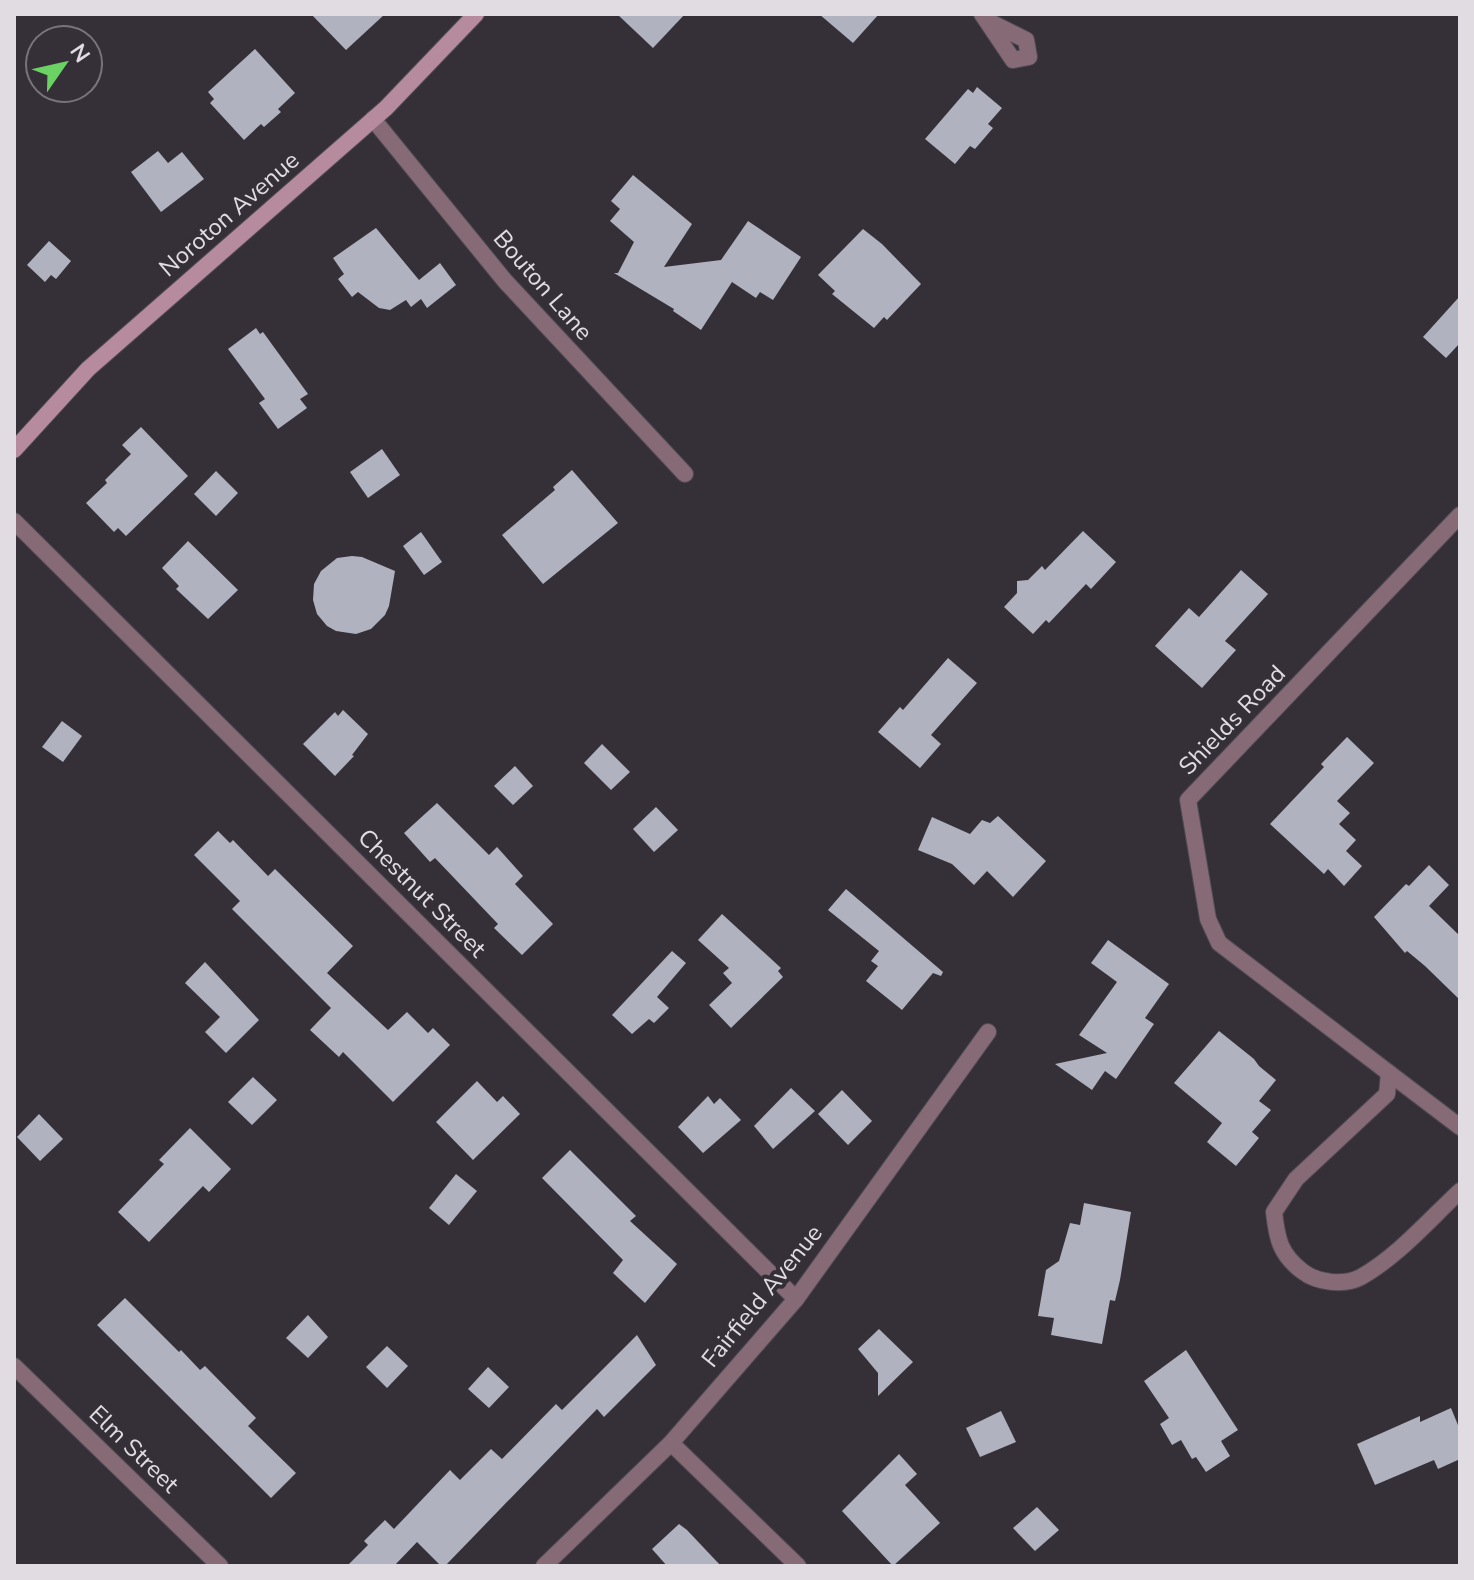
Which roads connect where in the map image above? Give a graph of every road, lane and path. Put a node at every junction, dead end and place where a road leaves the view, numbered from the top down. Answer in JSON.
{"nodes":[{"id":1,"x":476,"y":14,"type":"edge"},
{"id":2,"x":373,"y":119,"type":"junction"},
{"id":3,"x":14,"y":450,"type":"edge"},
{"id":4,"x":685,"y":474,"type":"dead end"},
{"id":5,"x":1460,"y":515,"type":"edge"},
{"id":6,"x":14,"y":521,"type":"edge"},
{"id":7,"x":988,"y":1032,"type":"dead end"},
{"id":8,"x":1389,"y":1073,"type":"junction"},
{"id":9,"x":1460,"y":1127,"type":"edge"},
{"id":10,"x":1460,"y":1191,"type":"edge"},
{"id":11,"x":796,"y":1299,"type":"junction"},
{"id":12,"x":14,"y":1367,"type":"edge"},
{"id":13,"x":671,"y":1443,"type":"junction"},
{"id":14,"x":220,"y":1566,"type":"edge"},
{"id":15,"x":544,"y":1566,"type":"edge"},
{"id":16,"x":798,"y":1566,"type":"edge"}],
"edges":[{"from":1,"to":2,"type":"main road","name":"Noroton Avenue"},
{"from":2,"to":3,"type":"main road","name":"Noroton Avenue"},
{"from":2,"to":4,"type":"street","name":"Bouton Lane"},
{"from":5,"to":8,"type":"street","name":"Shields Road"},
{"from":6,"to":11,"type":"street","name":"Chestnut Street"},
{"from":7,"to":11,"type":"street","name":"Fairfield Avenue"},
{"from":8,"to":9,"type":"street","name":"Shields Road"},
{"from":8,"to":10,"type":"street"},
{"from":11,"to":13,"type":"street","name":"Fairfield Avenue"},
{"from":12,"to":14,"type":"street","name":"Elm Street"},
{"from":13,"to":15,"type":"street","name":"Fairfield Avenue"},
{"from":13,"to":16,"type":"street"}]}
